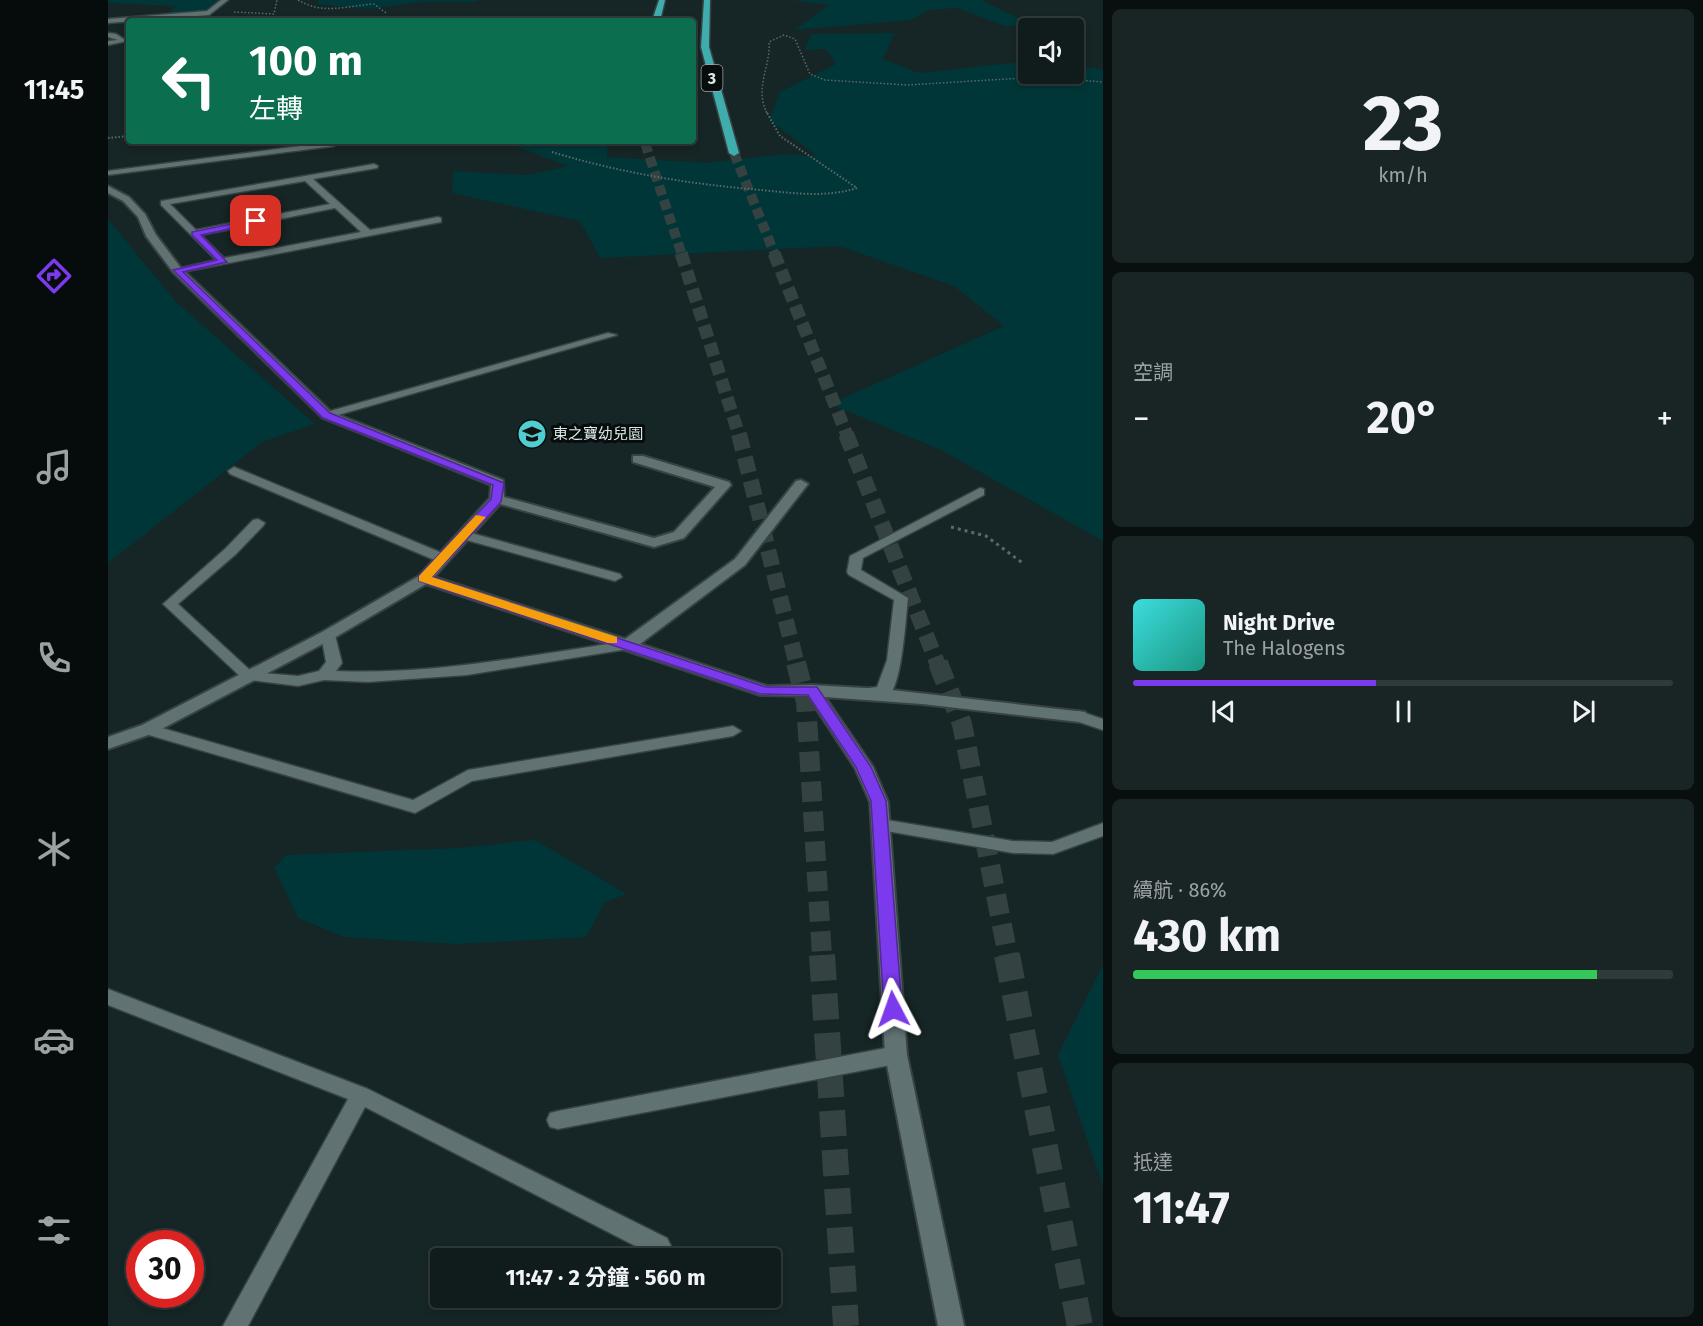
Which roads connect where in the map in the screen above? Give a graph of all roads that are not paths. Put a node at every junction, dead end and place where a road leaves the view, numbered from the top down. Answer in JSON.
{"nodes":[{"id":1,"x":662,"y":0,"type":"edge"},
{"id":2,"x":707,"y":0,"type":"edge"},
{"id":3,"x":224,"y":1,"type":"edge"},
{"id":4,"x":146,"y":18,"type":"edge"},
{"id":5,"x":657,"y":18,"type":"edge"},
{"id":6,"x":126,"y":20,"type":"edge"},
{"id":7,"x":108,"y":21,"type":"edge"},
{"id":8,"x":108,"y":35,"type":"edge"},
{"id":9,"x":108,"y":43,"type":"edge"},
{"id":10,"x":126,"y":48,"type":"edge"},
{"id":11,"x":108,"y":50,"type":"edge"},
{"id":12,"x":331,"y":144,"type":"dead end"},
{"id":13,"x":735,"y":153,"type":"tunnel mouth"},
{"id":14,"x":374,"y":166,"type":"dead end"},
{"id":15,"x":108,"y":173,"type":"edge"},
{"id":16,"x":307,"y":178,"type":"junction"},
{"id":17,"x":108,"y":189,"type":"edge"},
{"id":18,"x":336,"y":205,"type":"junction"},
{"id":19,"x":438,"y":220,"type":"dead end"},
{"id":20,"x":195,"y":233,"type":"junction"},
{"id":21,"x":369,"y":234,"type":"junction"},
{"id":22,"x":223,"y":262,"type":"junction"},
{"id":23,"x":177,"y":270,"type":"junction"},
{"id":24,"x":612,"y":335,"type":"dead end"},
{"id":25,"x":327,"y":415,"type":"junction"},
{"id":26,"x":638,"y":459,"type":"dead end"},
{"id":27,"x":234,"y":471,"type":"dead end"},
{"id":28,"x":801,"y":484,"type":"dead end"},
{"id":29,"x":980,"y":492,"type":"dead end"},
{"id":30,"x":497,"y":499,"type":"junction"},
{"id":31,"x":258,"y":524,"type":"dead end"},
{"id":32,"x":464,"y":535,"type":"junction"},
{"id":33,"x":442,"y":558,"type":"junction"},
{"id":34,"x":615,"y":577,"type":"dead end"},
{"id":35,"x":424,"y":579,"type":"junction"},
{"id":36,"x":328,"y":635,"type":"junction"},
{"id":37,"x":628,"y":645,"type":"junction"},
{"id":38,"x":324,"y":675,"type":"junction"},
{"id":39,"x":248,"y":676,"type":"junction"},
{"id":40,"x":812,"y":690,"type":"junction"},
{"id":41,"x":1079,"y":716,"type":"joint"},
{"id":42,"x":1103,"y":725,"type":"edge"},
{"id":43,"x":148,"y":729,"type":"junction"},
{"id":44,"x":734,"y":731,"type":"dead end"},
{"id":45,"x":108,"y":743,"type":"edge"},
{"id":46,"x":881,"y":825,"type":"junction"},
{"id":47,"x":1103,"y":829,"type":"edge"},
{"id":48,"x":108,"y":997,"type":"edge"},
{"id":49,"x":896,"y":1055,"type":"junction"},
{"id":50,"x":361,"y":1095,"type":"junction"},
{"id":51,"x":558,"y":1120,"type":"dead end"},
{"id":52,"x":659,"y":1246,"type":"dead end"},
{"id":53,"x":236,"y":1326,"type":"edge"},
{"id":54,"x":951,"y":1326,"type":"edge"}],
"edges":[{"from":1,"to":5,"type":"highway"},
{"from":2,"to":13,"type":"highway","number":"3"},
{"from":3,"to":4,"type":"lane"},
{"from":6,"to":7,"type":"lane"},
{"from":8,"to":9,"type":"lane"},
{"from":10,"to":11,"type":"lane"},
{"from":12,"to":15,"type":"lane"},
{"from":14,"to":16,"type":"lane"},
{"from":16,"to":18,"type":"lane"},
{"from":16,"to":20,"type":"lane"},
{"from":17,"to":23,"type":"street"},
{"from":18,"to":20,"type":"lane"},
{"from":18,"to":21,"type":"lane"},
{"from":19,"to":21,"type":"lane"},
{"from":20,"to":22,"type":"lane"},
{"from":21,"to":22,"type":"lane"},
{"from":22,"to":23,"type":"lane"},
{"from":23,"to":25,"type":"street"},
{"from":24,"to":25,"type":"lane"},
{"from":25,"to":30,"type":"street"},
{"from":26,"to":30,"type":"street"},
{"from":27,"to":33,"type":"lane"},
{"from":28,"to":37,"type":"street"},
{"from":29,"to":40,"type":"lane"},
{"from":30,"to":32,"type":"street"},
{"from":31,"to":39,"type":"lane"},
{"from":32,"to":33,"type":"street"},
{"from":32,"to":34,"type":"lane"},
{"from":33,"to":35,"type":"street"},
{"from":35,"to":36,"type":"street"},
{"from":35,"to":37,"type":"street"},
{"from":36,"to":38,"type":"lane"},
{"from":36,"to":39,"type":"street"},
{"from":37,"to":38,"type":"lane"},
{"from":37,"to":40,"type":"street"},
{"from":38,"to":39,"type":"lane"},
{"from":39,"to":43,"type":"street"},
{"from":40,"to":41,"type":"street"},
{"from":40,"to":46,"type":"street"},
{"from":41,"to":42,"type":"lane"},
{"from":43,"to":44,"type":"lane"},
{"from":43,"to":45,"type":"street"},
{"from":46,"to":47,"type":"lane"},
{"from":46,"to":49,"type":"street"},
{"from":48,"to":50,"type":"lane"},
{"from":49,"to":51,"type":"lane"},
{"from":49,"to":54,"type":"street"},
{"from":50,"to":52,"type":"lane"},
{"from":50,"to":53,"type":"lane"}]}
